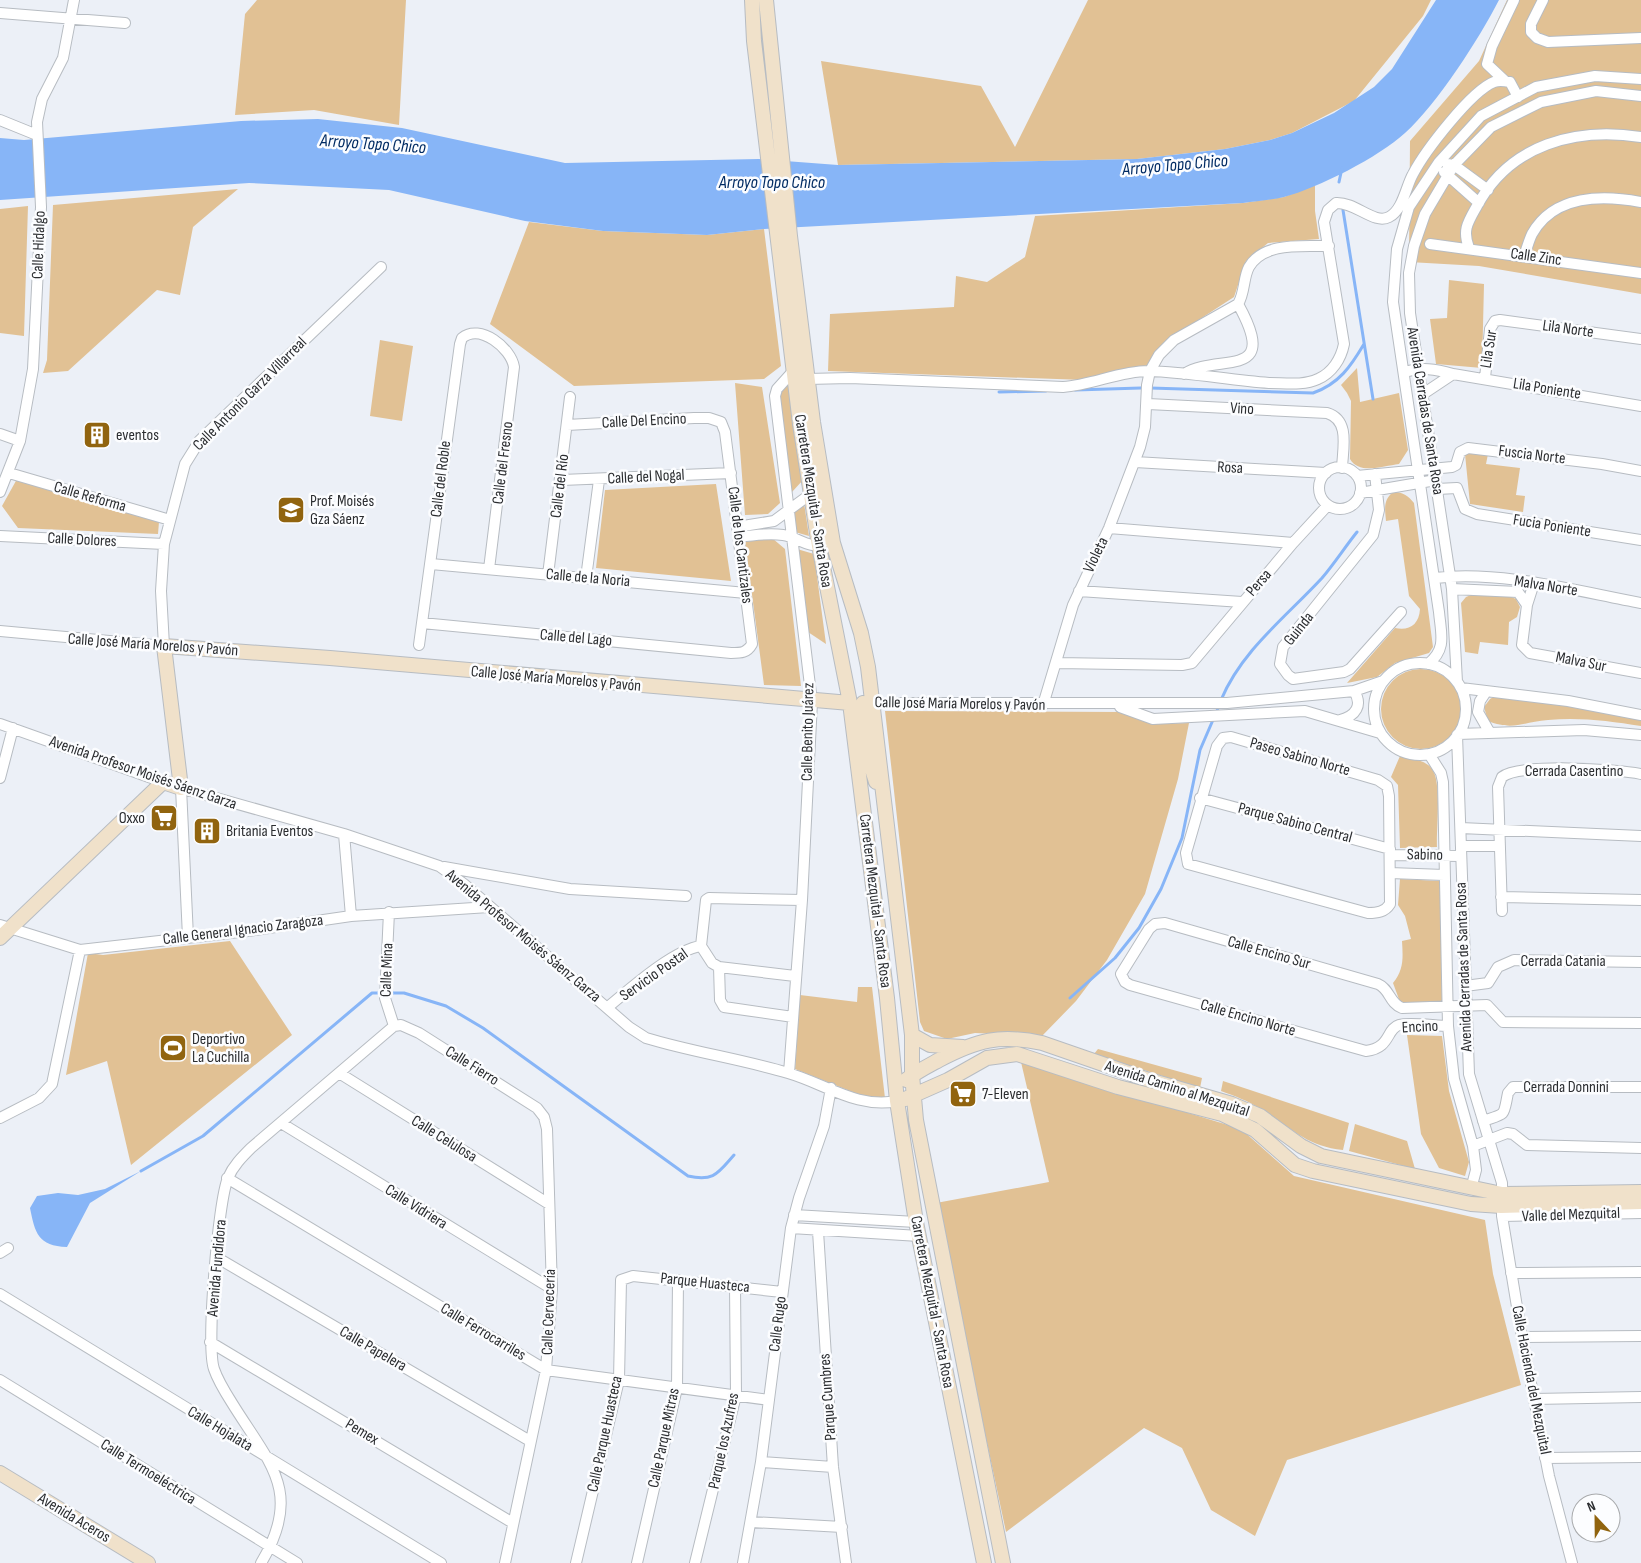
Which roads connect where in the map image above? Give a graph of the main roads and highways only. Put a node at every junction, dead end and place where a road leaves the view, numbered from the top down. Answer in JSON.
{"nodes":[{"id":1,"x":752,"y":0,"type":"edge"},
{"id":2,"x":761,"y":0,"type":"edge"},
{"id":3,"x":766,"y":0,"type":"edge"},
{"id":4,"x":768,"y":24,"type":"junction"},
{"id":5,"x":777,"y":171,"type":"junction"},
{"id":6,"x":784,"y":236,"type":"junction"},
{"id":7,"x":818,"y":490,"type":"junction"},
{"id":8,"x":164,"y":646,"type":"joint"},
{"id":9,"x":862,"y":703,"type":"junction"},
{"id":10,"x":181,"y":788,"type":"joint"},
{"id":11,"x":3,"y":930,"type":"edge"},
{"id":12,"x":912,"y":1035,"type":"junction"},
{"id":13,"x":964,"y":1047,"type":"junction"},
{"id":14,"x":912,"y":1075,"type":"junction"},
{"id":15,"x":913,"y":1096,"type":"junction"},
{"id":16,"x":897,"y":1097,"type":"junction"},
{"id":17,"x":1641,"y":1192,"type":"edge"},
{"id":18,"x":1641,"y":1202,"type":"edge"},
{"id":19,"x":1502,"y":1205,"type":"junction"},
{"id":20,"x":0,"y":1473,"type":"edge"},
{"id":21,"x":148,"y":1563,"type":"edge"},
{"id":22,"x":984,"y":1563,"type":"edge"},
{"id":23,"x":1003,"y":1563,"type":"edge"}],
"edges":[{"from":1,"to":5,"type":"main road"},
{"from":2,"to":4,"type":"main road"},
{"from":3,"to":4,"type":"main road"},
{"from":4,"to":5,"type":"main road"},
{"from":5,"to":6,"type":"main road","name":"Carretera Mezquital - Santa Rosa"},
{"from":6,"to":7,"type":"main road","name":"Carretera Mezquital - Santa Rosa"},
{"from":6,"to":7,"type":"main road","name":"Carretera Mezquital - Santa Rosa"},
{"from":7,"to":9,"type":"main road","name":"Carretera Mezquital - Santa Rosa"},
{"from":7,"to":9,"type":"main road","name":"Carretera Mezquital - Santa Rosa"},
{"from":8,"to":9,"type":"main road","name":"Calle José María Morelos y Pavón"},
{"from":8,"to":10,"type":"main road","name":"Calle Antonio Garza Villarreal"},
{"from":9,"to":12,"type":"main road","name":"Carretera Mezquital - Santa Rosa"},
{"from":9,"to":16,"type":"main road","name":"Carretera Mezquital - Santa Rosa"},
{"from":10,"to":11,"type":"main road","name":"Avenida Profesor Moisés Sáenz Garza"},
{"from":12,"to":13,"type":"main road"},
{"from":12,"to":14,"type":"main road","name":"Carretera Mezquital - Santa Rosa"},
{"from":13,"to":14,"type":"main road","name":"Avenida Camino al Mezquital"},
{"from":13,"to":19,"type":"main road","name":"Avenida Camino al Mezquital"},
{"from":14,"to":15,"type":"main road","name":"Carretera Mezquital - Santa Rosa"},
{"from":14,"to":16,"type":"main road","name":"Avenida Camino al Mezquital"},
{"from":15,"to":16,"type":"main road","name":"Avenida Camino al Mezquital"},
{"from":15,"to":19,"type":"main road","name":"Avenida Camino al Mezquital"},
{"from":15,"to":23,"type":"main road","name":"Carretera Mezquital - Santa Rosa"},
{"from":16,"to":22,"type":"main road","name":"Carretera Mezquital - Santa Rosa"},
{"from":17,"to":19,"type":"main road","name":"Avenida Camino al Mezquital"},
{"from":18,"to":19,"type":"main road","name":"Avenida Camino al Mezquital"},
{"from":20,"to":21,"type":"main road","name":"Avenida Aceros"}]}
